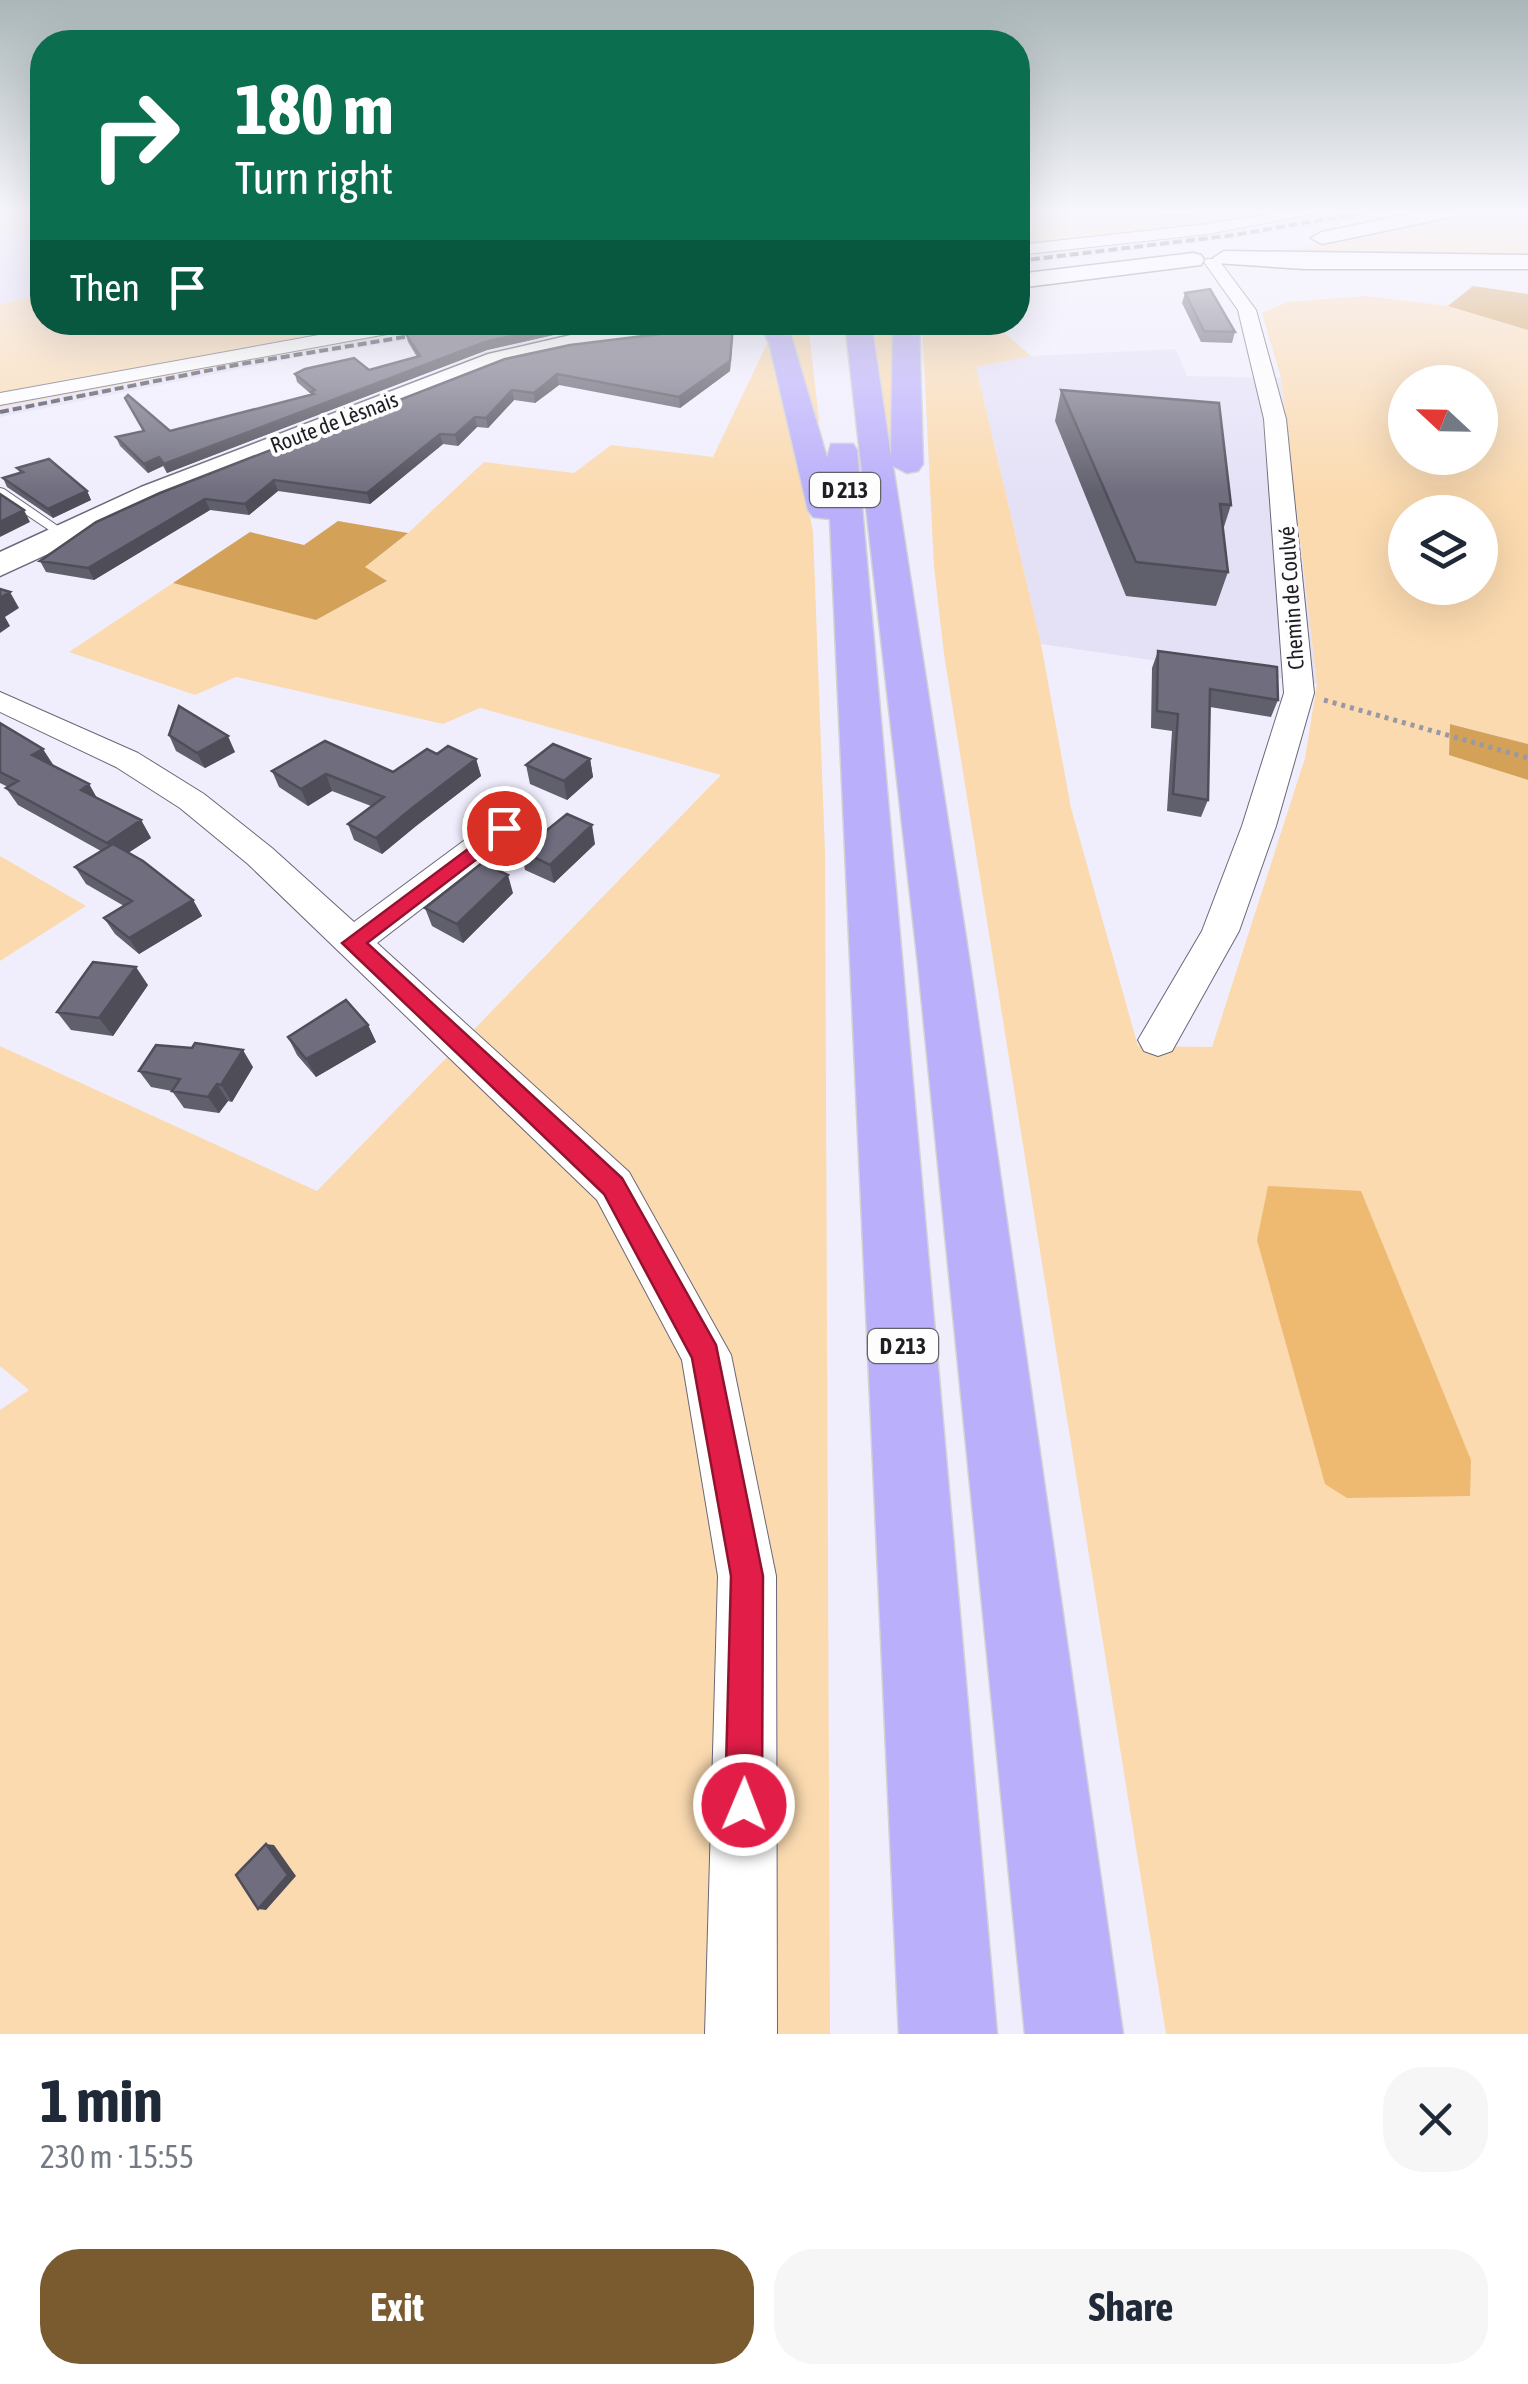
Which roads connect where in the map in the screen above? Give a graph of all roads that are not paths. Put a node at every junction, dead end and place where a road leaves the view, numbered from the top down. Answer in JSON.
{"nodes":[{"id":1,"x":1243,"y":305,"type":"edge"},
{"id":2,"x":349,"y":335,"type":"edge"},
{"id":3,"x":636,"y":335,"type":"edge"},
{"id":4,"x":779,"y":335,"type":"edge"},
{"id":5,"x":832,"y":335,"type":"edge"},
{"id":6,"x":860,"y":335,"type":"edge"},
{"id":7,"x":906,"y":335,"type":"edge"},
{"id":8,"x":0,"y":400,"type":"edge"},
{"id":9,"x":0,"y":492,"type":"edge"},
{"id":10,"x":62,"y":533,"type":"junction"},
{"id":11,"x":0,"y":566,"type":"edge"},
{"id":12,"x":894,"y":572,"type":"junction"},
{"id":13,"x":858,"y":658,"type":"junction"},
{"id":14,"x":0,"y":701,"type":"edge"},
{"id":15,"x":504,"y":828,"type":"dead end"},
{"id":16,"x":352,"y":943,"type":"junction"},
{"id":17,"x":1158,"y":1040,"type":"dead end"},
{"id":18,"x":741,"y":2034,"type":"edge"},
{"id":19,"x":948,"y":2034,"type":"edge"},
{"id":20,"x":1074,"y":2034,"type":"edge"}],
"edges":[{"from":1,"to":17,"type":"street","name":"Chemin de Coulvé"},
{"from":2,"to":8,"type":"street"},
{"from":3,"to":10,"type":"street","name":"Route de Lèsnais"},
{"from":4,"to":13,"type":"highway"},
{"from":5,"to":13,"type":"highway","number":"D 213"},
{"from":6,"to":12,"type":"highway","number":"D 213"},
{"from":7,"to":12,"type":"highway"},
{"from":9,"to":10,"type":"lane"},
{"from":10,"to":11,"type":"street","name":"Route de Lèsnais"},
{"from":12,"to":20,"type":"highway","number":"D 213"},
{"from":13,"to":19,"type":"highway","number":"D 213"},
{"from":14,"to":16,"type":"street"},
{"from":15,"to":16,"type":"street"},
{"from":16,"to":18,"type":"street"}]}
